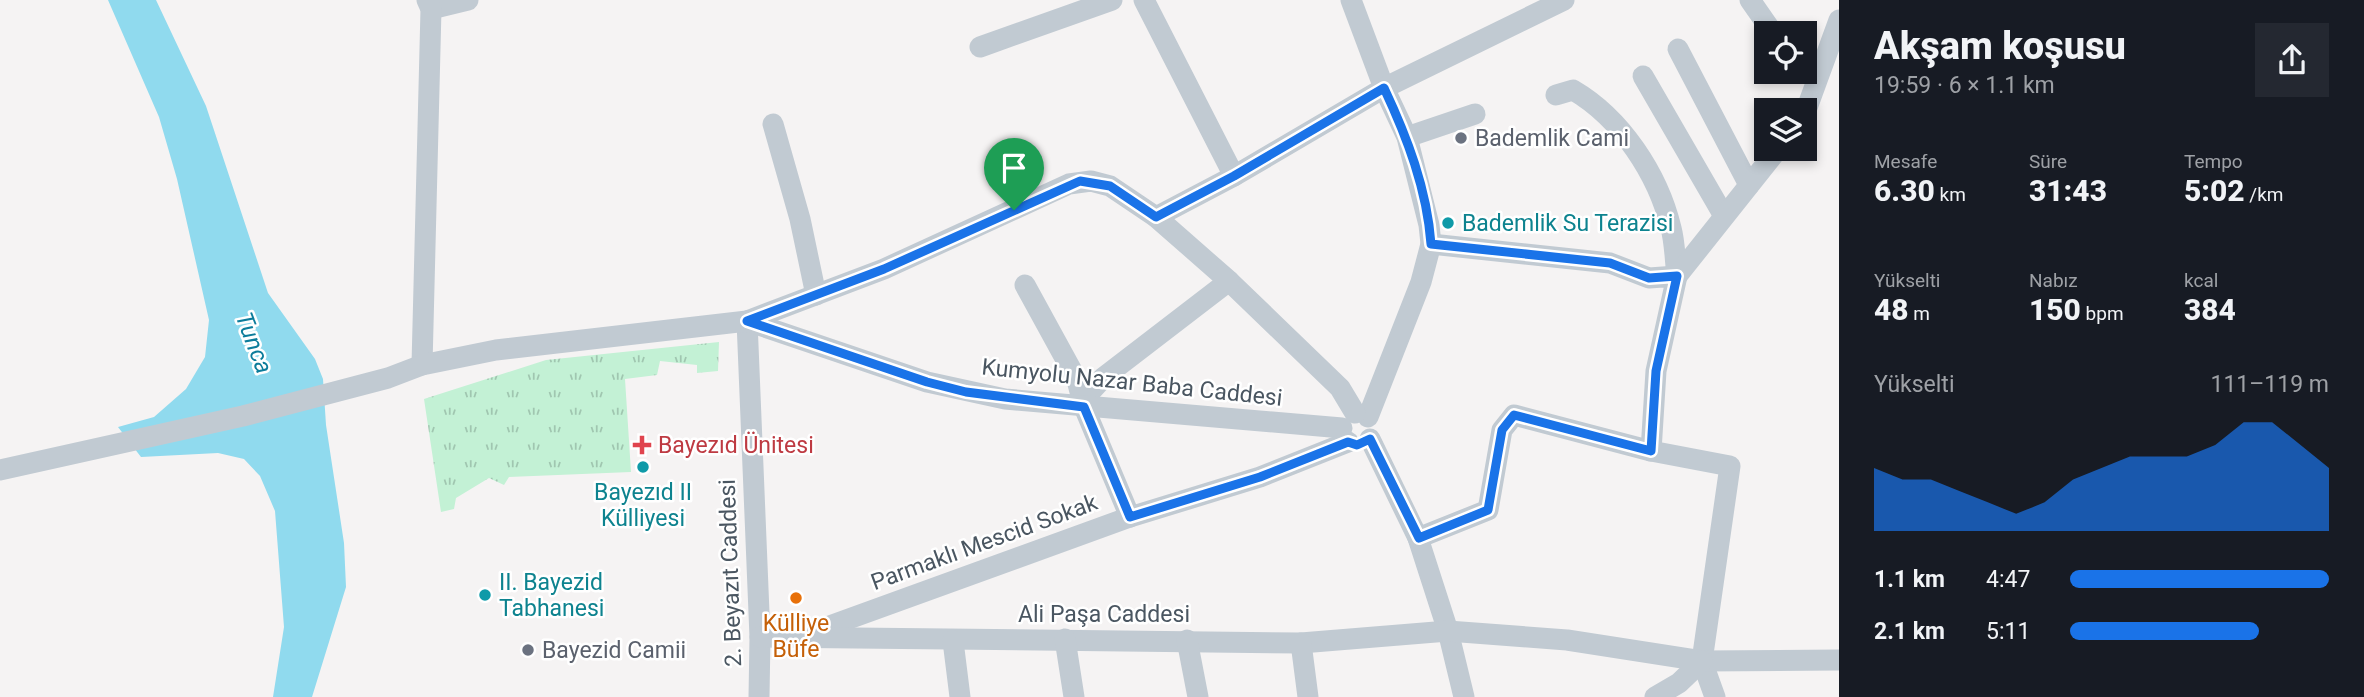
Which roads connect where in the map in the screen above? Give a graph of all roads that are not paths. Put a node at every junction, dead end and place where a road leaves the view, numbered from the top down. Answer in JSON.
{"nodes":[{"id":1,"x":468,"y":0,"type":"edge"},
{"id":2,"x":1112,"y":0,"type":"edge"},
{"id":3,"x":1144,"y":0,"type":"edge"},
{"id":4,"x":1351,"y":0,"type":"edge"},
{"id":5,"x":1564,"y":0,"type":"edge"},
{"id":6,"x":1750,"y":0,"type":"edge"},
{"id":7,"x":429,"y":4,"type":"edge"},
{"id":8,"x":1839,"y":20,"type":"edge"},
{"id":9,"x":1765,"y":21,"type":"edge"},
{"id":10,"x":980,"y":47,"type":"dead end"},
{"id":11,"x":1678,"y":49,"type":"dead end"},
{"id":12,"x":1817,"y":61,"type":"edge"},
{"id":13,"x":1643,"y":76,"type":"dead end"},
{"id":14,"x":1384,"y":88,"type":"junction"},
{"id":15,"x":1556,"y":95,"type":"dead end"},
{"id":16,"x":1475,"y":114,"type":"dead end"},
{"id":17,"x":773,"y":124,"type":"dead end"},
{"id":18,"x":1407,"y":137,"type":"junction"},
{"id":19,"x":1768,"y":161,"type":"edge"},
{"id":20,"x":1234,"y":176,"type":"junction"},
{"id":21,"x":1749,"y":185,"type":"junction"},
{"id":22,"x":1724,"y":216,"type":"junction"},
{"id":23,"x":1156,"y":217,"type":"junction"},
{"id":24,"x":1431,"y":244,"type":"junction"},
{"id":25,"x":1677,"y":276,"type":"junction"},
{"id":26,"x":1229,"y":281,"type":"junction"},
{"id":27,"x":1025,"y":285,"type":"dead end"},
{"id":28,"x":816,"y":295,"type":"junction"},
{"id":29,"x":747,"y":321,"type":"junction"},
{"id":30,"x":422,"y":365,"type":"junction"},
{"id":31,"x":1084,"y":407,"type":"junction"},
{"id":32,"x":1353,"y":425,"type":"junction"},
{"id":33,"x":1651,"y":451,"type":"junction"},
{"id":34,"x":0,"y":470,"type":"edge"},
{"id":35,"x":1130,"y":517,"type":"junction"},
{"id":36,"x":1419,"y":538,"type":"junction"},
{"id":37,"x":1448,"y":631,"type":"junction"},
{"id":38,"x":760,"y":637,"type":"junction"},
{"id":39,"x":796,"y":638,"type":"junction"},
{"id":40,"x":1065,"y":639,"type":"junction"},
{"id":41,"x":1187,"y":640,"type":"junction"},
{"id":42,"x":953,"y":641,"type":"junction"},
{"id":43,"x":1301,"y":643,"type":"junction"},
{"id":44,"x":1839,"y":660,"type":"edge"},
{"id":45,"x":1702,"y":661,"type":"junction"},
{"id":46,"x":759,"y":697,"type":"edge"},
{"id":47,"x":960,"y":697,"type":"edge"},
{"id":48,"x":1074,"y":697,"type":"edge"},
{"id":49,"x":1198,"y":697,"type":"edge"},
{"id":50,"x":1308,"y":697,"type":"edge"},
{"id":51,"x":1464,"y":697,"type":"edge"},
{"id":52,"x":1655,"y":697,"type":"edge"},
{"id":53,"x":1715,"y":697,"type":"edge"}],
"edges":[{"from":1,"to":7,"type":"street"},
{"from":2,"to":10,"type":"street"},
{"from":3,"to":20,"type":"street"},
{"from":4,"to":14,"type":"street"},
{"from":5,"to":14,"type":"street"},
{"from":6,"to":9,"type":"street"},
{"from":7,"to":30,"type":"street"},
{"from":8,"to":12,"type":"street"},
{"from":11,"to":21,"type":"street"},
{"from":13,"to":22,"type":"street"},
{"from":14,"to":18,"type":"street"},
{"from":14,"to":20,"type":"street"},
{"from":15,"to":25,"type":"street"},
{"from":16,"to":18,"type":"street"},
{"from":17,"to":28,"type":"street"},
{"from":18,"to":24,"type":"street"},
{"from":19,"to":21,"type":"street"},
{"from":20,"to":23,"type":"street"},
{"from":21,"to":22,"type":"street"},
{"from":22,"to":25,"type":"street"},
{"from":23,"to":26,"type":"street"},
{"from":23,"to":28,"type":"street"},
{"from":24,"to":25,"type":"street"},
{"from":24,"to":32,"type":"street"},
{"from":25,"to":33,"type":"street"},
{"from":26,"to":31,"type":"street"},
{"from":26,"to":32,"type":"street"},
{"from":27,"to":31,"type":"street"},
{"from":28,"to":29,"type":"street"},
{"from":29,"to":30,"type":"street","name":"Kumyolu Nazar Baba Caddesi"},
{"from":29,"to":31,"type":"street","name":"Kumyolu Nazar Baba Caddesi"},
{"from":29,"to":38,"type":"street","name":"2. Beyazıt Caddesi"},
{"from":30,"to":34,"type":"street","name":"Kumyolu Nazar Baba Caddesi"},
{"from":31,"to":32,"type":"street","name":"Kumyolu Nazar Baba Caddesi"},
{"from":31,"to":35,"type":"street"},
{"from":32,"to":35,"type":"street","name":"Parmaklı Mescid Sokak"},
{"from":32,"to":36,"type":"street"},
{"from":33,"to":36,"type":"street"},
{"from":33,"to":45,"type":"street"},
{"from":35,"to":39,"type":"street","name":"Parmaklı Mescid Sokak"},
{"from":36,"to":37,"type":"street"},
{"from":37,"to":43,"type":"street","name":"Ali Paşa Caddesi"},
{"from":37,"to":45,"type":"street","name":"Ali Paşa Caddesi"},
{"from":37,"to":51,"type":"street"},
{"from":38,"to":39,"type":"street","name":"Ali Paşa Caddesi"},
{"from":38,"to":46,"type":"street","name":"2. Beyazıt Caddesi"},
{"from":39,"to":42,"type":"street","name":"Ali Paşa Caddesi"},
{"from":40,"to":41,"type":"street","name":"Ali Paşa Caddesi"},
{"from":40,"to":42,"type":"street","name":"Ali Paşa Caddesi"},
{"from":40,"to":48,"type":"street"},
{"from":41,"to":43,"type":"street","name":"Ali Paşa Caddesi"},
{"from":41,"to":49,"type":"street"},
{"from":42,"to":47,"type":"street"},
{"from":43,"to":50,"type":"street"},
{"from":44,"to":45,"type":"street","name":"Ali Paşa Caddesi"},
{"from":45,"to":52,"type":"street"},
{"from":45,"to":53,"type":"street"}]}
